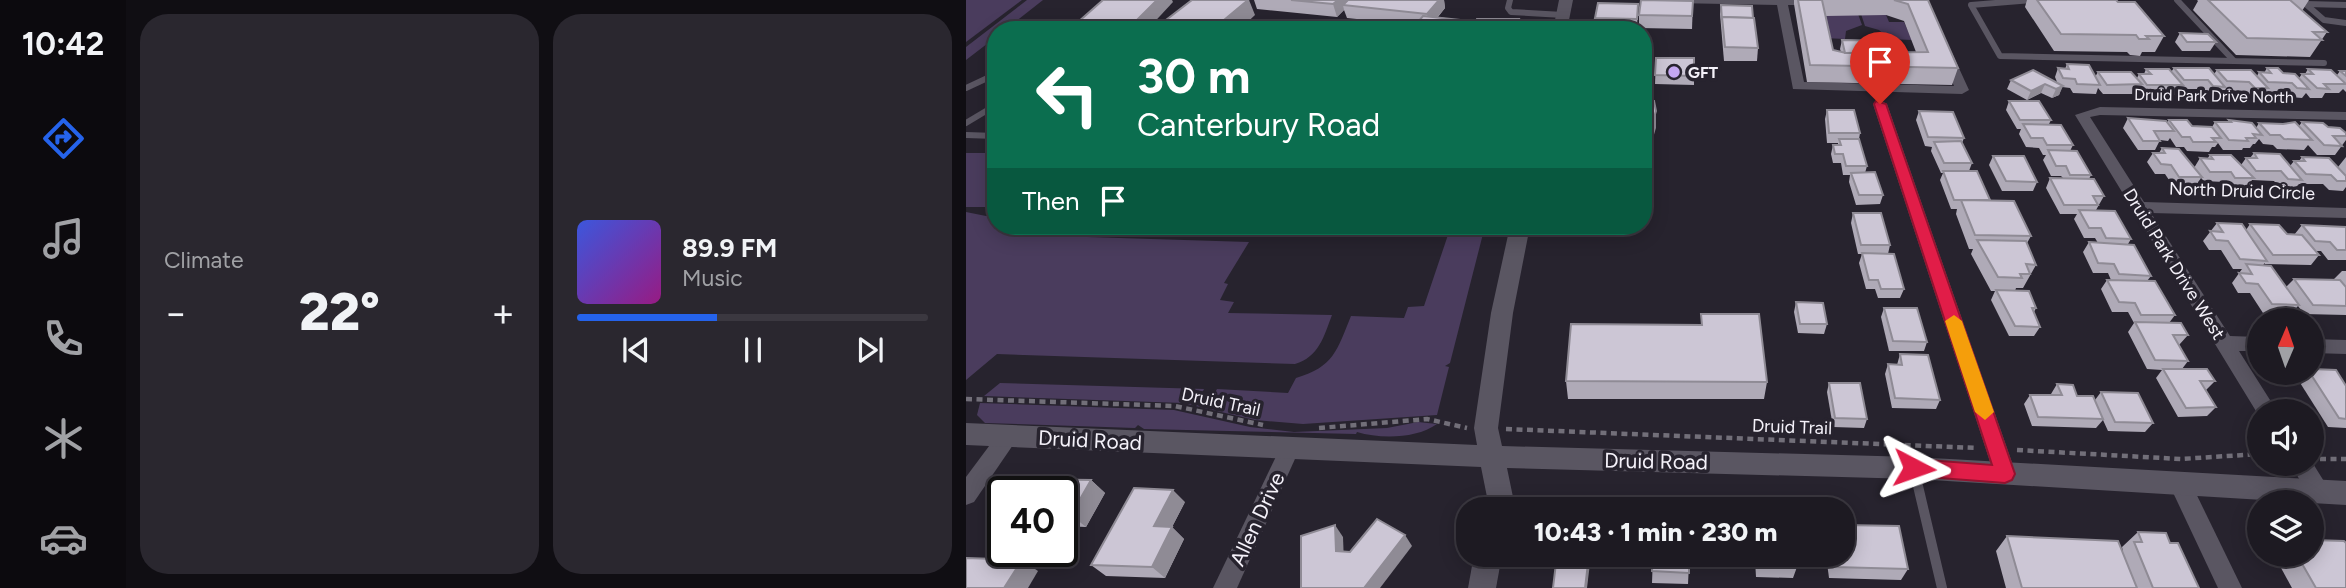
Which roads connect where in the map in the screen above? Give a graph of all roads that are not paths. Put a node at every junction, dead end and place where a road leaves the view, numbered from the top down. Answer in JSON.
{"nodes":[{"id":1,"x":1510,"y":0,"type":"edge"},
{"id":2,"x":1566,"y":0,"type":"edge"},
{"id":3,"x":1674,"y":0,"type":"edge"},
{"id":4,"x":1701,"y":0,"type":"edge"},
{"id":5,"x":2032,"y":0,"type":"edge"},
{"id":6,"x":2177,"y":0,"type":"edge"},
{"id":7,"x":1782,"y":1,"type":"edge"},
{"id":8,"x":1834,"y":2,"type":"dead end"},
{"id":9,"x":2303,"y":2,"type":"edge"},
{"id":10,"x":2346,"y":5,"type":"edge"},
{"id":11,"x":1552,"y":21,"type":"edge"},
{"id":12,"x":1561,"y":21,"type":"edge"},
{"id":13,"x":2346,"y":23,"type":"edge"},
{"id":14,"x":1941,"y":41,"type":"edge"},
{"id":15,"x":2159,"y":50,"type":"edge"},
{"id":16,"x":2167,"y":60,"type":"junction"},
{"id":17,"x":2234,"y":61,"type":"junction"},
{"id":18,"x":2324,"y":63,"type":"dead end"},
{"id":19,"x":987,"y":78,"type":"edge"},
{"id":20,"x":966,"y":89,"type":"edge"},
{"id":21,"x":1880,"y":104,"type":"dead end"},
{"id":22,"x":987,"y":110,"type":"edge"},
{"id":23,"x":2082,"y":115,"type":"joint"},
{"id":24,"x":2346,"y":116,"type":"edge"},
{"id":25,"x":966,"y":123,"type":"edge"},
{"id":26,"x":966,"y":135,"type":"edge"},
{"id":27,"x":987,"y":136,"type":"edge"},
{"id":28,"x":2137,"y":207,"type":"junction"},
{"id":29,"x":2346,"y":214,"type":"edge"},
{"id":30,"x":1518,"y":235,"type":"edge"},
{"id":31,"x":2223,"y":343,"type":"junction"},
{"id":32,"x":2247,"y":344,"type":"edge"},
{"id":33,"x":2324,"y":346,"type":"edge"},
{"id":34,"x":2346,"y":347,"type":"edge"},
{"id":35,"x":2259,"y":399,"type":"edge"},
{"id":36,"x":966,"y":435,"type":"edge"},
{"id":37,"x":1008,"y":436,"type":"junction"},
{"id":38,"x":1289,"y":450,"type":"junction"},
{"id":39,"x":1492,"y":457,"type":"junction"},
{"id":40,"x":1914,"y":468,"type":"junction"},
{"id":41,"x":2005,"y":474,"type":"junction"},
{"id":42,"x":2180,"y":484,"type":"junction"},
{"id":43,"x":2299,"y":490,"type":"edge"},
{"id":44,"x":2324,"y":491,"type":"edge"},
{"id":45,"x":2346,"y":493,"type":"edge"},
{"id":46,"x":966,"y":495,"type":"edge"},
{"id":47,"x":1500,"y":497,"type":"edge"},
{"id":48,"x":1486,"y":567,"type":"edge"},
{"id":49,"x":1225,"y":588,"type":"edge"},
{"id":50,"x":1482,"y":588,"type":"edge"},
{"id":51,"x":1942,"y":588,"type":"edge"},
{"id":52,"x":2230,"y":588,"type":"edge"}],
"edges":[{"from":1,"to":11,"type":"lane"},
{"from":2,"to":12,"type":"street"},
{"from":3,"to":4,"type":"street"},
{"from":4,"to":7,"type":"street"},
{"from":5,"to":16,"type":"lane"},
{"from":6,"to":17,"type":"lane"},
{"from":7,"to":8,"type":"street"},
{"from":7,"to":14,"type":"street"},
{"from":9,"to":10,"type":"lane"},
{"from":9,"to":13,"type":"lane"},
{"from":15,"to":16,"type":"lane"},
{"from":16,"to":17,"type":"lane"},
{"from":17,"to":18,"type":"lane"},
{"from":19,"to":20,"type":"lane"},
{"from":21,"to":41,"type":"street"},
{"from":22,"to":25,"type":"lane"},
{"from":23,"to":24,"type":"street","name":"Druid Park Drive North"},
{"from":23,"to":28,"type":"street","name":"Druid Park Drive West"},
{"from":26,"to":27,"type":"lane"},
{"from":28,"to":29,"type":"street","name":"North Druid Circle"},
{"from":28,"to":31,"type":"street","name":"Druid Park Drive West"},
{"from":30,"to":39,"type":"street"},
{"from":31,"to":32,"type":"street"},
{"from":31,"to":35,"type":"street","name":"Druid Park Drive West"},
{"from":33,"to":34,"type":"street"},
{"from":36,"to":37,"type":"street","name":"Druid Road"},
{"from":37,"to":38,"type":"street","name":"Druid Road"},
{"from":37,"to":46,"type":"street"},
{"from":38,"to":39,"type":"street","name":"Druid Road"},
{"from":38,"to":49,"type":"street","name":"Allen Drive"},
{"from":39,"to":40,"type":"street","name":"Druid Road"},
{"from":39,"to":47,"type":"street"},
{"from":40,"to":41,"type":"street","name":"Druid Road"},
{"from":40,"to":51,"type":"lane"},
{"from":41,"to":42,"type":"street","name":"Druid Road"},
{"from":42,"to":43,"type":"street","name":"Druid Road"},
{"from":42,"to":52,"type":"street"},
{"from":44,"to":45,"type":"street","name":"Druid Road"},
{"from":48,"to":50,"type":"street"}]}
